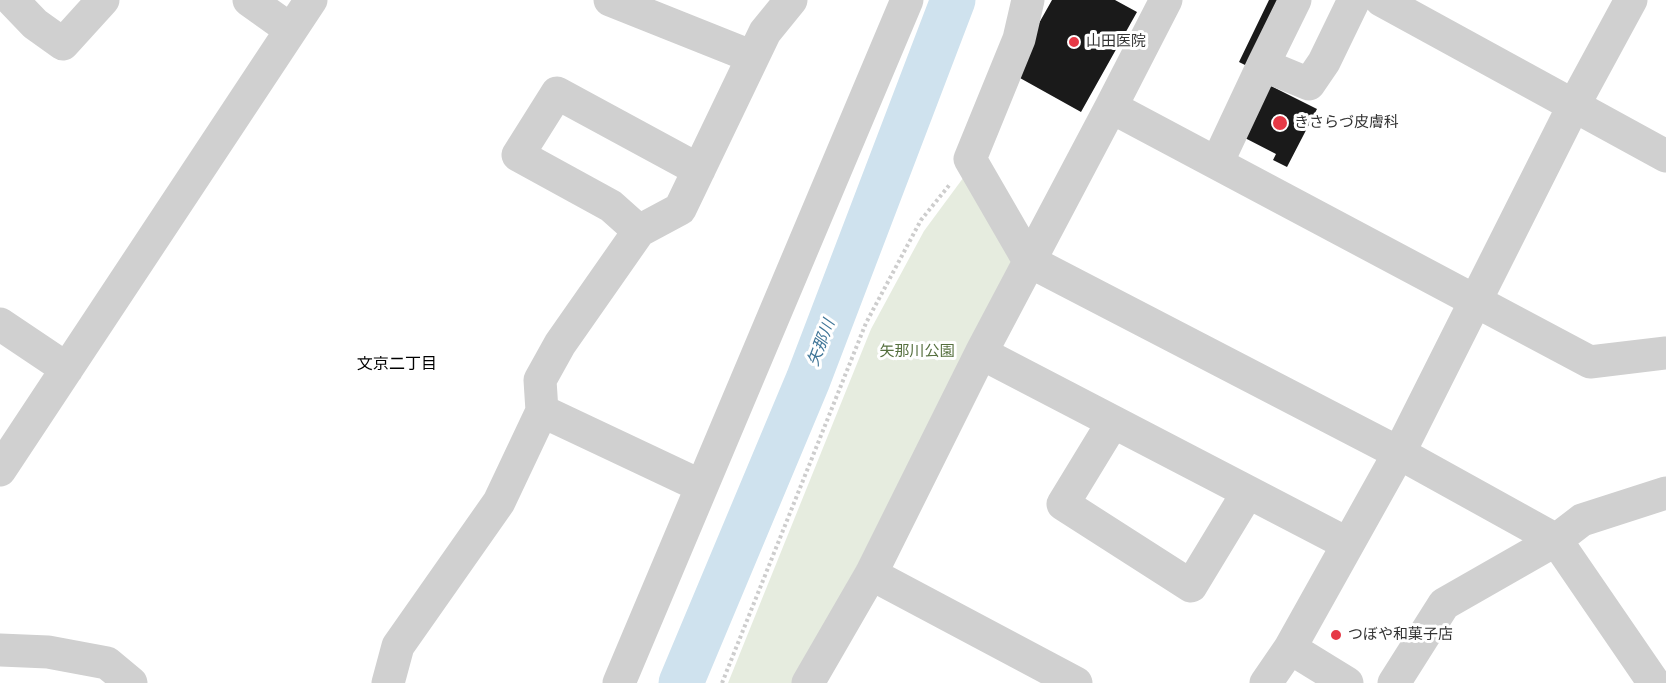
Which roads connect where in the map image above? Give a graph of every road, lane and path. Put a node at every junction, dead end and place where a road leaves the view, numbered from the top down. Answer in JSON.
{"nodes":[{"id":1,"x":12,"y":0,"type":"edge"},
{"id":2,"x":103,"y":0,"type":"edge"},
{"id":3,"x":249,"y":0,"type":"edge"},
{"id":4,"x":311,"y":0,"type":"edge"},
{"id":5,"x":610,"y":0,"type":"edge"},
{"id":6,"x":791,"y":0,"type":"edge"},
{"id":7,"x":907,"y":0,"type":"edge"},
{"id":8,"x":1028,"y":0,"type":"edge"},
{"id":9,"x":1166,"y":0,"type":"edge"},
{"id":10,"x":1295,"y":0,"type":"edge"},
{"id":11,"x":1354,"y":0,"type":"edge"},
{"id":12,"x":1381,"y":0,"type":"edge"},
{"id":13,"x":1631,"y":0,"type":"edge"},
{"id":14,"x":291,"y":30,"type":"junction"},
{"id":15,"x":753,"y":57,"type":"junction"},
{"id":16,"x":1263,"y":65,"type":"junction"},
{"id":17,"x":1574,"y":105,"type":"junction"},
{"id":18,"x":1111,"y":107,"type":"junction"},
{"id":19,"x":1666,"y":156,"type":"edge"},
{"id":20,"x":970,"y":159,"type":"junction"},
{"id":21,"x":1217,"y":163,"type":"junction"},
{"id":22,"x":699,"y":170,"type":"junction"},
{"id":23,"x":639,"y":231,"type":"junction"},
{"id":24,"x":1029,"y":261,"type":"junction"},
{"id":25,"x":1476,"y":300,"type":"junction"},
{"id":26,"x":0,"y":324,"type":"edge"},
{"id":27,"x":981,"y":353,"type":"junction"},
{"id":28,"x":1666,"y":354,"type":"edge"},
{"id":29,"x":67,"y":369,"type":"junction"},
{"id":30,"x":542,"y":411,"type":"junction"},
{"id":31,"x":1113,"y":422,"type":"junction"},
{"id":32,"x":1399,"y":453,"type":"junction"},
{"id":33,"x":0,"y":470,"type":"edge"},
{"id":34,"x":701,"y":486,"type":"junction"},
{"id":35,"x":1248,"y":492,"type":"junction"},
{"id":36,"x":1666,"y":493,"type":"edge"},
{"id":37,"x":1556,"y":540,"type":"junction"},
{"id":38,"x":1348,"y":544,"type":"junction"},
{"id":39,"x":871,"y":574,"type":"junction"},
{"id":40,"x":1290,"y":648,"type":"junction"},
{"id":41,"x":0,"y":650,"type":"edge"},
{"id":42,"x":1054,"y":678,"type":"edge"},
{"id":43,"x":131,"y":683,"type":"edge"},
{"id":44,"x":388,"y":683,"type":"edge"},
{"id":45,"x":619,"y":683,"type":"edge"},
{"id":46,"x":722,"y":683,"type":"edge"},
{"id":47,"x":808,"y":683,"type":"edge"},
{"id":48,"x":1266,"y":683,"type":"edge"},
{"id":49,"x":1347,"y":683,"type":"edge"},
{"id":50,"x":1394,"y":683,"type":"edge"},
{"id":51,"x":1654,"y":683,"type":"edge"}],
"edges":[{"from":1,"to":2,"type":"street"},
{"from":3,"to":14,"type":"street"},
{"from":4,"to":14,"type":"street"},
{"from":5,"to":15,"type":"street"},
{"from":6,"to":15,"type":"street"},
{"from":7,"to":34,"type":"street"},
{"from":8,"to":20,"type":"street"},
{"from":9,"to":18,"type":"street"},
{"from":10,"to":16,"type":"street"},
{"from":11,"to":16,"type":"street"},
{"from":12,"to":17,"type":"street"},
{"from":13,"to":17,"type":"street"},
{"from":14,"to":29,"type":"street"},
{"from":15,"to":22,"type":"street"},
{"from":16,"to":21,"type":"street"},
{"from":17,"to":19,"type":"street"},
{"from":17,"to":25,"type":"street"},
{"from":18,"to":21,"type":"street"},
{"from":18,"to":24,"type":"street"},
{"from":20,"to":24,"type":"street"},
{"from":20,"to":46,"type":"path"},
{"from":21,"to":25,"type":"street"},
{"from":22,"to":23,"type":"street"},
{"from":22,"to":23,"type":"street"},
{"from":23,"to":30,"type":"street"},
{"from":24,"to":27,"type":"street"},
{"from":24,"to":32,"type":"street"},
{"from":25,"to":28,"type":"street"},
{"from":25,"to":32,"type":"street"},
{"from":26,"to":29,"type":"street"},
{"from":27,"to":31,"type":"street"},
{"from":27,"to":39,"type":"street"},
{"from":29,"to":33,"type":"street"},
{"from":30,"to":34,"type":"street"},
{"from":30,"to":44,"type":"street"},
{"from":31,"to":35,"type":"street"},
{"from":31,"to":35,"type":"street"},
{"from":32,"to":37,"type":"street"},
{"from":32,"to":38,"type":"street"},
{"from":34,"to":45,"type":"street"},
{"from":35,"to":38,"type":"street"},
{"from":36,"to":37,"type":"street"},
{"from":37,"to":50,"type":"street"},
{"from":37,"to":51,"type":"street"},
{"from":38,"to":40,"type":"street"},
{"from":39,"to":42,"type":"street"},
{"from":39,"to":47,"type":"street"},
{"from":40,"to":48,"type":"street"},
{"from":40,"to":49,"type":"street"},
{"from":41,"to":43,"type":"street"}]}
